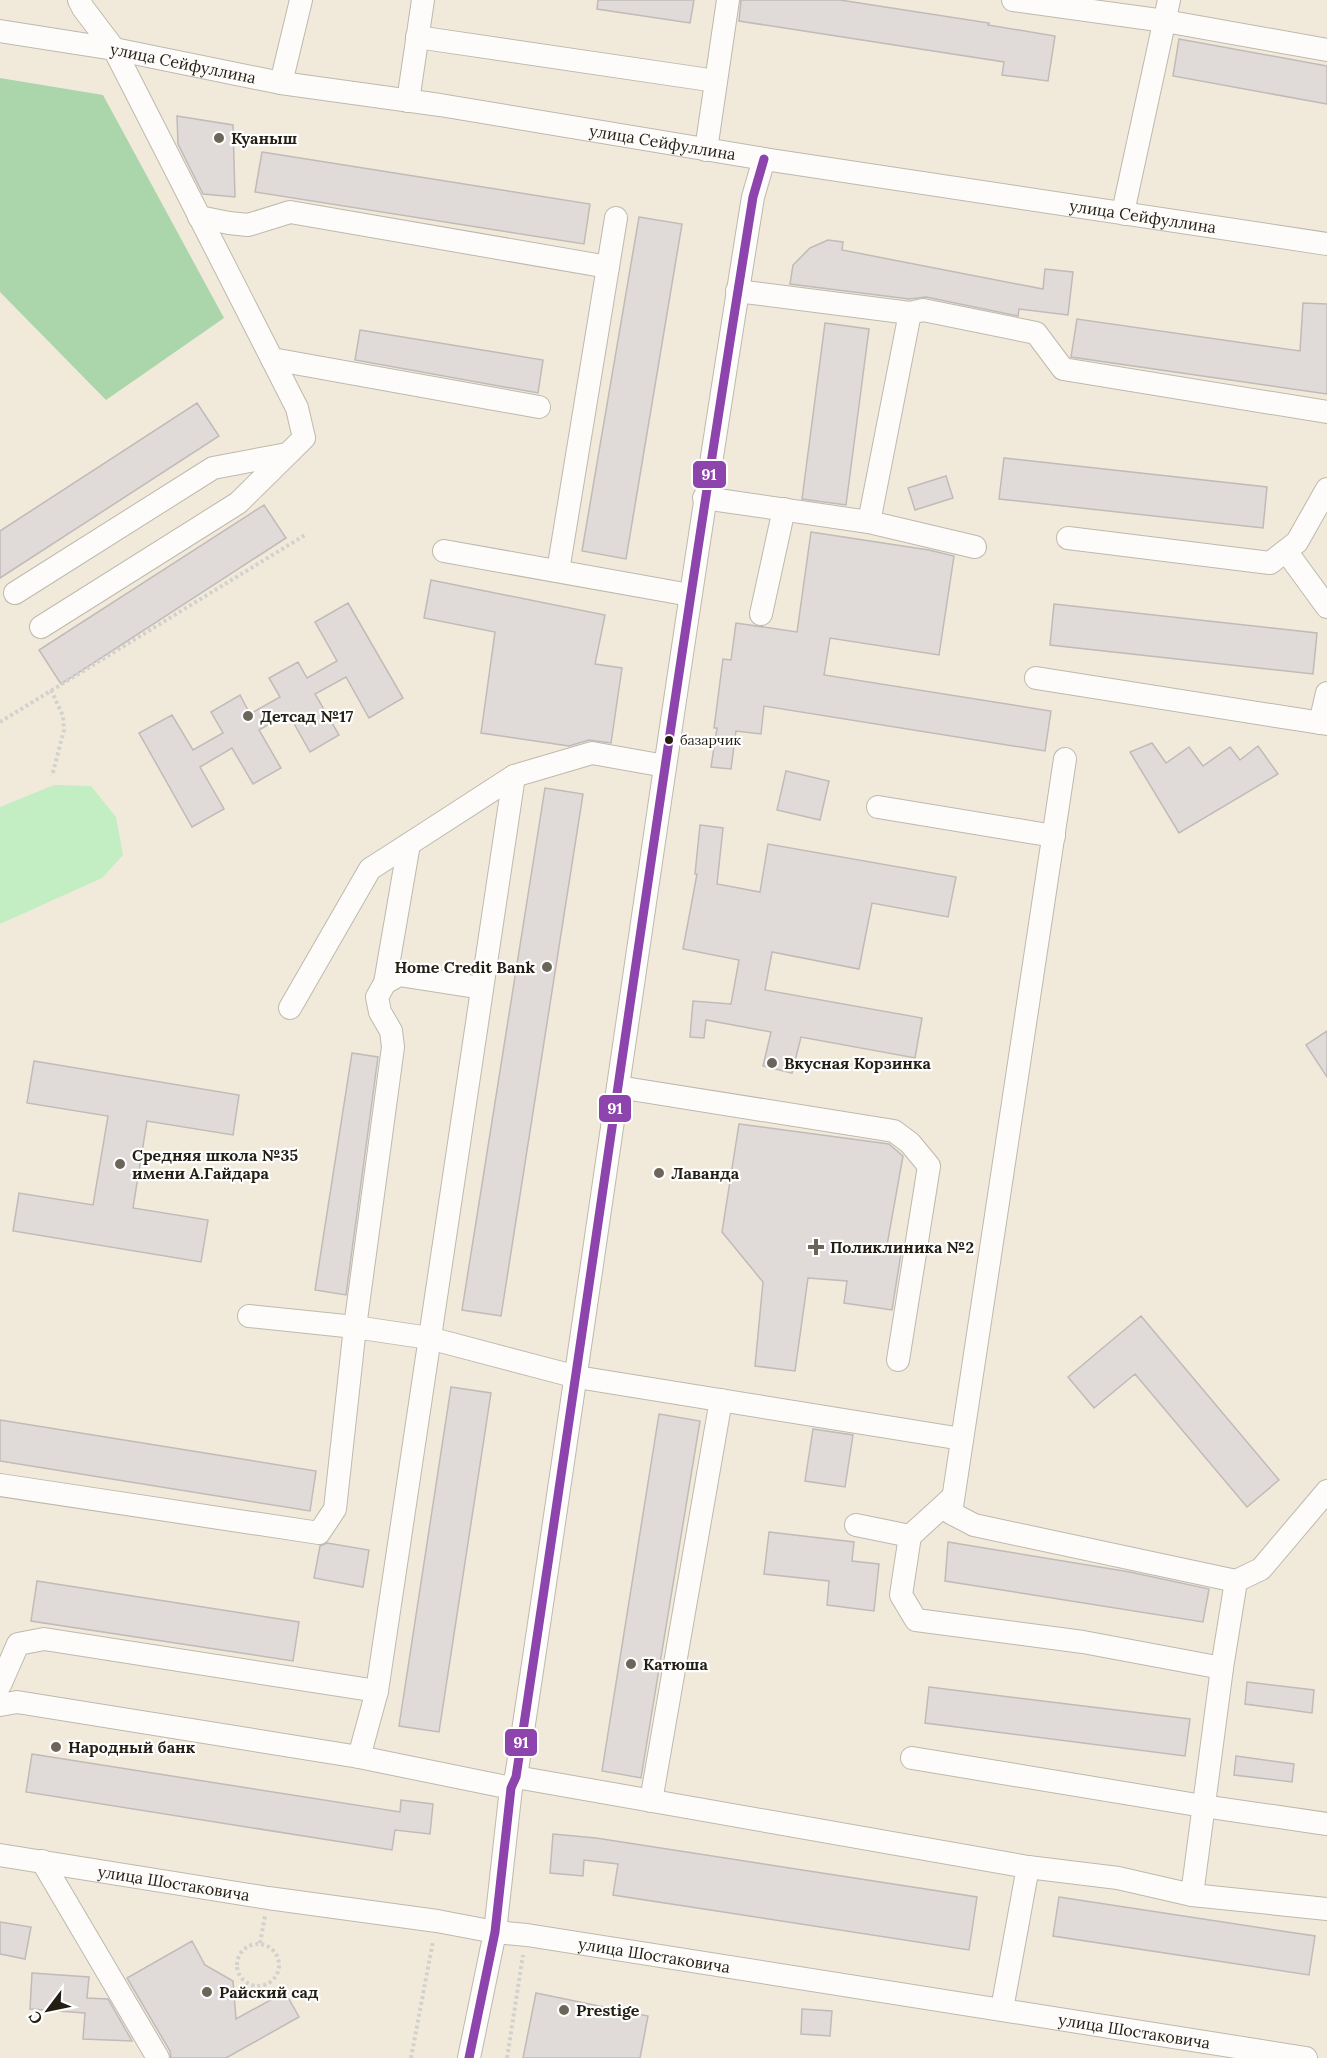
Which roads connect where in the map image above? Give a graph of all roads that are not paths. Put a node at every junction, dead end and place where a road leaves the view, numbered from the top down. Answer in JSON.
{"nodes":[{"id":1,"x":79,"y":0,"type":"edge"},
{"id":2,"x":301,"y":0,"type":"edge"},
{"id":3,"x":423,"y":0,"type":"edge"},
{"id":4,"x":728,"y":0,"type":"edge"},
{"id":5,"x":1013,"y":0,"type":"edge"},
{"id":6,"x":1167,"y":11,"type":"edge"},
{"id":7,"x":0,"y":31,"type":"edge"},
{"id":8,"x":417,"y":37,"type":"junction"},
{"id":9,"x":114,"y":49,"type":"junction"},
{"id":10,"x":1327,"y":50,"type":"edge"},
{"id":11,"x":716,"y":81,"type":"junction"},
{"id":12,"x":280,"y":83,"type":"junction"},
{"id":13,"x":408,"y":101,"type":"junction"},
{"id":14,"x":706,"y":150,"type":"junction"},
{"id":15,"x":764,"y":159,"type":"junction"},
{"id":16,"x":1125,"y":214,"type":"junction"},
{"id":17,"x":199,"y":216,"type":"junction"},
{"id":18,"x":616,"y":218,"type":"dead end"},
{"id":19,"x":1327,"y":244,"type":"edge"},
{"id":20,"x":608,"y":267,"type":"junction"},
{"id":21,"x":738,"y":291,"type":"junction"},
{"id":22,"x":910,"y":313,"type":"junction"},
{"id":23,"x":272,"y":359,"type":"junction"},
{"id":24,"x":539,"y":407,"type":"dead end"},
{"id":25,"x":1327,"y":412,"type":"edge"},
{"id":26,"x":287,"y":454,"type":"junction"},
{"id":27,"x":1327,"y":489,"type":"edge"},
{"id":28,"x":704,"y":498,"type":"junction"},
{"id":29,"x":784,"y":509,"type":"junction"},
{"id":30,"x":869,"y":522,"type":"junction"},
{"id":31,"x":1068,"y":538,"type":"dead end"},
{"id":32,"x":975,"y":547,"type":"dead end"},
{"id":33,"x":444,"y":551,"type":"dead end"},
{"id":34,"x":1286,"y":551,"type":"junction"},
{"id":35,"x":558,"y":571,"type":"junction"},
{"id":36,"x":15,"y":593,"type":"dead end"},
{"id":37,"x":690,"y":595,"type":"junction"},
{"id":38,"x":1327,"y":608,"type":"edge"},
{"id":39,"x":761,"y":614,"type":"dead end"},
{"id":40,"x":41,"y":627,"type":"dead end"},
{"id":41,"x":1036,"y":678,"type":"dead end"},
{"id":42,"x":1327,"y":693,"type":"edge"},
{"id":43,"x":1324,"y":723,"type":"edge"},
{"id":44,"x":1065,"y":759,"type":"dead end"},
{"id":45,"x":665,"y":766,"type":"junction"},
{"id":46,"x":514,"y":776,"type":"junction"},
{"id":47,"x":878,"y":807,"type":"dead end"},
{"id":48,"x":1054,"y":836,"type":"junction"},
{"id":49,"x":409,"y":844,"type":"junction"},
{"id":50,"x":385,"y":983,"type":"junction"},
{"id":51,"x":482,"y":988,"type":"junction"},
{"id":52,"x":290,"y":1008,"type":"dead end"},
{"id":53,"x":618,"y":1087,"type":"junction"},
{"id":54,"x":249,"y":1316,"type":"dead end"},
{"id":55,"x":355,"y":1327,"type":"junction"},
{"id":56,"x":429,"y":1338,"type":"junction"},
{"id":57,"x":898,"y":1360,"type":"dead end"},
{"id":58,"x":577,"y":1377,"type":"junction"},
{"id":59,"x":721,"y":1400,"type":"junction"},
{"id":60,"x":962,"y":1438,"type":"junction"},
{"id":61,"x":0,"y":1485,"type":"edge"},
{"id":62,"x":1327,"y":1491,"type":"edge"},
{"id":63,"x":953,"y":1497,"type":"junction"},
{"id":64,"x":856,"y":1525,"type":"dead end"},
{"id":65,"x":910,"y":1536,"type":"junction"},
{"id":66,"x":1236,"y":1581,"type":"junction"},
{"id":67,"x":1222,"y":1668,"type":"junction"},
{"id":68,"x":0,"y":1685,"type":"edge"},
{"id":69,"x":377,"y":1691,"type":"junction"},
{"id":70,"x":0,"y":1705,"type":"edge"},
{"id":71,"x":359,"y":1757,"type":"junction"},
{"id":72,"x":912,"y":1758,"type":"dead end"},
{"id":73,"x":513,"y":1782,"type":"junction"},
{"id":74,"x":651,"y":1801,"type":"junction"},
{"id":75,"x":1203,"y":1806,"type":"junction"},
{"id":76,"x":1327,"y":1824,"type":"edge"},
{"id":77,"x":0,"y":1855,"type":"edge"},
{"id":78,"x":42,"y":1861,"type":"junction"},
{"id":79,"x":1028,"y":1867,"type":"junction"},
{"id":80,"x":1192,"y":1895,"type":"junction"},
{"id":81,"x":1327,"y":1909,"type":"edge"},
{"id":82,"x":495,"y":1932,"type":"junction"},
{"id":83,"x":1002,"y":2009,"type":"junction"},
{"id":84,"x":158,"y":2058,"type":"edge"},
{"id":85,"x":469,"y":2058,"type":"edge"},
{"id":86,"x":1306,"y":2058,"type":"edge"}],
"edges":[{"from":1,"to":9,"type":"street"},
{"from":2,"to":12,"type":"street"},
{"from":3,"to":8,"type":"street"},
{"from":4,"to":11,"type":"street"},
{"from":5,"to":6,"type":"street"},
{"from":6,"to":10,"type":"street"},
{"from":6,"to":16,"type":"street"},
{"from":7,"to":9,"type":"street","name":"улица Сейфуллина"},
{"from":8,"to":11,"type":"street"},
{"from":8,"to":13,"type":"street"},
{"from":9,"to":12,"type":"street","name":"улица Сейфуллина"},
{"from":9,"to":17,"type":"street"},
{"from":11,"to":14,"type":"street"},
{"from":12,"to":13,"type":"street","name":"улица Сейфуллина"},
{"from":13,"to":14,"type":"street","name":"улица Сейфуллина"},
{"from":14,"to":15,"type":"street","name":"улица Сейфуллина"},
{"from":15,"to":16,"type":"street","name":"улица Сейфуллина"},
{"from":15,"to":21,"type":"street"},
{"from":16,"to":19,"type":"street","name":"улица Сейфуллина"},
{"from":17,"to":20,"type":"street"},
{"from":17,"to":23,"type":"street"},
{"from":18,"to":20,"type":"street"},
{"from":20,"to":35,"type":"street"},
{"from":21,"to":22,"type":"street"},
{"from":21,"to":28,"type":"street"},
{"from":22,"to":25,"type":"street"},
{"from":22,"to":30,"type":"street"},
{"from":23,"to":24,"type":"street"},
{"from":23,"to":26,"type":"street"},
{"from":26,"to":36,"type":"street"},
{"from":26,"to":40,"type":"street"},
{"from":27,"to":34,"type":"street"},
{"from":28,"to":29,"type":"street"},
{"from":28,"to":37,"type":"street"},
{"from":29,"to":30,"type":"street"},
{"from":29,"to":39,"type":"street"},
{"from":30,"to":32,"type":"street"},
{"from":31,"to":34,"type":"street"},
{"from":33,"to":35,"type":"street"},
{"from":34,"to":38,"type":"street"},
{"from":35,"to":37,"type":"street"},
{"from":37,"to":45,"type":"street"},
{"from":41,"to":43,"type":"street"},
{"from":42,"to":43,"type":"street"},
{"from":44,"to":48,"type":"street"},
{"from":45,"to":46,"type":"street"},
{"from":45,"to":53,"type":"street"},
{"from":46,"to":49,"type":"street"},
{"from":46,"to":51,"type":"street"},
{"from":47,"to":48,"type":"street"},
{"from":48,"to":60,"type":"street"},
{"from":49,"to":50,"type":"street"},
{"from":49,"to":52,"type":"street"},
{"from":50,"to":51,"type":"street"},
{"from":50,"to":55,"type":"street"},
{"from":51,"to":56,"type":"street"},
{"from":53,"to":57,"type":"street"},
{"from":53,"to":58,"type":"street"},
{"from":54,"to":55,"type":"street"},
{"from":55,"to":56,"type":"street"},
{"from":55,"to":61,"type":"street"},
{"from":56,"to":58,"type":"street"},
{"from":56,"to":69,"type":"street"},
{"from":58,"to":59,"type":"street"},
{"from":58,"to":73,"type":"street"},
{"from":59,"to":60,"type":"street"},
{"from":59,"to":74,"type":"street"},
{"from":60,"to":63,"type":"street"},
{"from":62,"to":66,"type":"street"},
{"from":63,"to":65,"type":"street"},
{"from":63,"to":66,"type":"street"},
{"from":64,"to":65,"type":"street"},
{"from":65,"to":67,"type":"street"},
{"from":66,"to":67,"type":"street"},
{"from":67,"to":75,"type":"street"},
{"from":68,"to":69,"type":"street"},
{"from":69,"to":71,"type":"street"},
{"from":70,"to":71,"type":"street"},
{"from":71,"to":73,"type":"street"},
{"from":72,"to":75,"type":"street"},
{"from":73,"to":74,"type":"street"},
{"from":73,"to":82,"type":"street"},
{"from":74,"to":79,"type":"street"},
{"from":75,"to":76,"type":"street"},
{"from":75,"to":80,"type":"street"},
{"from":77,"to":78,"type":"street","name":"улица Шостаковича"},
{"from":78,"to":82,"type":"street","name":"улица Шостаковича"},
{"from":78,"to":84,"type":"street"},
{"from":79,"to":80,"type":"street"},
{"from":79,"to":83,"type":"street"},
{"from":80,"to":81,"type":"street"},
{"from":82,"to":83,"type":"street","name":"улица Шостаковича"},
{"from":82,"to":85,"type":"street"},
{"from":83,"to":86,"type":"street","name":"улица Шостаковича"}]}
